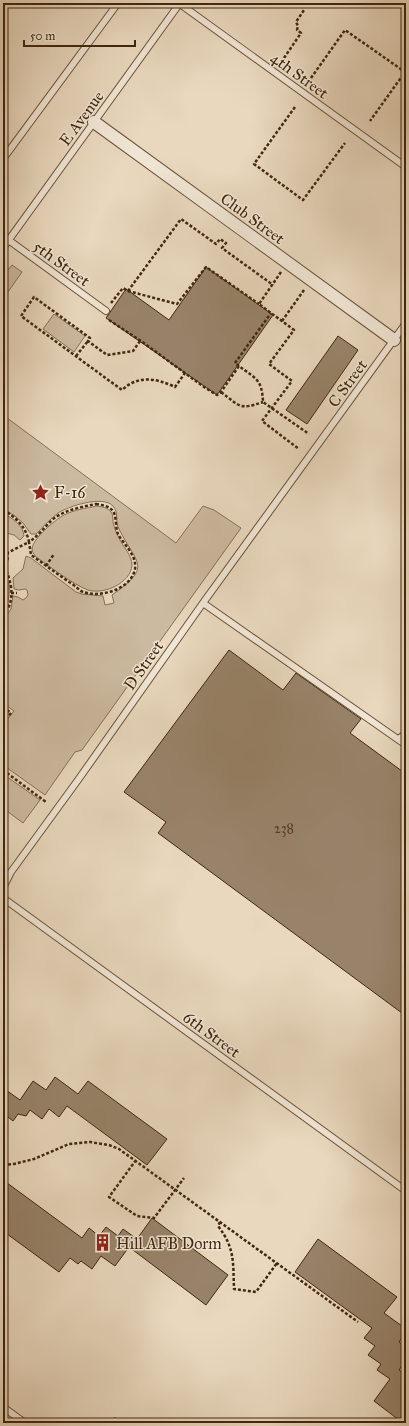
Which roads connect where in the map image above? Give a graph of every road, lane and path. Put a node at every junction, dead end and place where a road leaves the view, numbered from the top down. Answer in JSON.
{"nodes":[{"id":1,"x":118,"y":3,"type":"edge"},
{"id":2,"x":180,"y":3,"type":"edge"},
{"id":3,"x":304,"y":10,"type":"dead end"},
{"id":4,"x":284,"y":58,"type":"dead end"},
{"id":5,"x":311,"y":78,"type":"dead end"},
{"id":6,"x":295,"y":107,"type":"dead end"},
{"id":7,"x":370,"y":120,"type":"dead end"},
{"id":8,"x":94,"y":122,"type":"junction"},
{"id":9,"x":345,"y":143,"type":"dead end"},
{"id":10,"x":3,"y":159,"type":"edge"},
{"id":11,"x":406,"y":168,"type":"edge"},
{"id":12,"x":3,"y":236,"type":"edge"},
{"id":13,"x":9,"y":240,"type":"junction"},
{"id":14,"x":3,"y":248,"type":"edge"},
{"id":15,"x":284,"y":269,"type":"dead end"},
{"id":16,"x":273,"y":285,"type":"junction"},
{"id":17,"x":306,"y":288,"type":"dead end"},
{"id":18,"x":128,"y":291,"type":"junction"},
{"id":19,"x":259,"y":304,"type":"junction"},
{"id":20,"x":106,"y":311,"type":"junction"},
{"id":21,"x":271,"y":313,"type":"junction"},
{"id":22,"x":282,"y":321,"type":"junction"},
{"id":23,"x":406,"y":323,"type":"edge"},
{"id":24,"x":394,"y":340,"type":"junction"},
{"id":25,"x":88,"y":341,"type":"junction"},
{"id":26,"x":140,"y":341,"type":"junction"},
{"id":27,"x":76,"y":356,"type":"junction"},
{"id":28,"x":239,"y":366,"type":"junction"},
{"id":29,"x":185,"y":373,"type":"junction"},
{"id":30,"x":221,"y":392,"type":"junction"},
{"id":31,"x":263,"y":402,"type":"junction"},
{"id":32,"x":272,"y":408,"type":"junction"},
{"id":33,"x":309,"y":434,"type":"dead end"},
{"id":34,"x":299,"y":449,"type":"dead end"},
{"id":35,"x":308,"y":459,"type":"joint"},
{"id":36,"x":3,"y":510,"type":"edge"},
{"id":37,"x":29,"y":542,"type":"junction"},
{"id":38,"x":3,"y":549,"type":"edge"},
{"id":39,"x":7,"y":553,"type":"junction"},
{"id":40,"x":54,"y":554,"type":"dead end"},
{"id":41,"x":4,"y":564,"type":"edge"},
{"id":42,"x":46,"y":566,"type":"junction"},
{"id":43,"x":12,"y":593,"type":"junction"},
{"id":44,"x":17,"y":593,"type":"dead end"},
{"id":45,"x":203,"y":603,"type":"junction"},
{"id":46,"x":3,"y":616,"type":"edge"},
{"id":47,"x":3,"y":707,"type":"edge"},
{"id":48,"x":3,"y":722,"type":"edge"},
{"id":49,"x":406,"y":734,"type":"edge"},
{"id":50,"x":398,"y":739,"type":"junction"},
{"id":51,"x":406,"y":745,"type":"edge"},
{"id":52,"x":3,"y":770,"type":"edge"},
{"id":53,"x":46,"y":802,"type":"dead end"},
{"id":54,"x":3,"y":888,"type":"edge"},
{"id":55,"x":3,"y":898,"type":"edge"},
{"id":56,"x":136,"y":1160,"type":"junction"},
{"id":57,"x":3,"y":1165,"type":"edge"},
{"id":58,"x":184,"y":1178,"type":"dead end"},
{"id":59,"x":175,"y":1188,"type":"junction"},
{"id":60,"x":406,"y":1192,"type":"edge"},
{"id":61,"x":220,"y":1222,"type":"junction"},
{"id":62,"x":277,"y":1263,"type":"junction"},
{"id":63,"x":358,"y":1322,"type":"dead end"},
{"id":64,"x":3,"y":1407,"type":"edge"},
{"id":65,"x":114,"y":1418,"type":"dead end"},
{"id":66,"x":25,"y":1423,"type":"edge"},
{"id":67,"x":121,"y":1423,"type":"edge"}],
"edges":[{"from":1,"to":10,"type":"lane"},
{"from":2,"to":8,"type":"lane","name":"E Avenue"},
{"from":2,"to":11,"type":"lane","name":"4th Street"},
{"from":3,"to":4,"type":"path"},
{"from":5,"to":7,"type":"path"},
{"from":6,"to":9,"type":"path"},
{"from":8,"to":13,"type":"lane","name":"E Avenue"},
{"from":8,"to":24,"type":"street","name":"Club Street"},
{"from":12,"to":13,"type":"lane","name":"5th Street"},
{"from":13,"to":14,"type":"lane","name":"E Avenue"},
{"from":13,"to":20,"type":"lane","name":"5th Street"},
{"from":15,"to":16,"type":"path"},
{"from":16,"to":18,"type":"path"},
{"from":16,"to":19,"type":"path"},
{"from":17,"to":22,"type":"path"},
{"from":18,"to":19,"type":"path"},
{"from":18,"to":20,"type":"path"},
{"from":19,"to":21,"type":"path"},
{"from":20,"to":26,"type":"path"},
{"from":21,"to":22,"type":"path"},
{"from":21,"to":28,"type":"path"},
{"from":22,"to":32,"type":"path"},
{"from":23,"to":24,"type":"lane","name":"C Street"},
{"from":24,"to":35,"type":"lane","name":"C Street"},
{"from":25,"to":26,"type":"path"},
{"from":25,"to":27,"type":"path"},
{"from":25,"to":27,"type":"path"},
{"from":26,"to":29,"type":"path"},
{"from":27,"to":29,"type":"path"},
{"from":28,"to":30,"type":"path"},
{"from":28,"to":31,"type":"path"},
{"from":29,"to":30,"type":"path"},
{"from":30,"to":31,"type":"path"},
{"from":31,"to":32,"type":"path"},
{"from":32,"to":33,"type":"path"},
{"from":32,"to":34,"type":"path"},
{"from":35,"to":45,"type":"lane","name":"D Street"},
{"from":36,"to":37,"type":"path"},
{"from":37,"to":39,"type":"path"},
{"from":37,"to":42,"type":"path"},
{"from":37,"to":42,"type":"path"},
{"from":38,"to":39,"type":"path"},
{"from":39,"to":41,"type":"path"},
{"from":40,"to":42,"type":"path"},
{"from":41,"to":43,"type":"path"},
{"from":43,"to":44,"type":"path"},
{"from":43,"to":46,"type":"path"},
{"from":45,"to":50,"type":"lane"},
{"from":45,"to":54,"type":"lane","name":"D Street"},
{"from":47,"to":48,"type":"path"},
{"from":49,"to":50,"type":"lane"},
{"from":50,"to":51,"type":"lane"},
{"from":52,"to":53,"type":"path"},
{"from":55,"to":60,"type":"lane","name":"6th Street"},
{"from":56,"to":57,"type":"path"},
{"from":56,"to":59,"type":"path"},
{"from":56,"to":59,"type":"path"},
{"from":58,"to":59,"type":"path"},
{"from":59,"to":61,"type":"path"},
{"from":61,"to":62,"type":"path"},
{"from":61,"to":62,"type":"path"},
{"from":62,"to":63,"type":"path"},
{"from":64,"to":66,"type":"lane"},
{"from":65,"to":67,"type":"path"}]}
